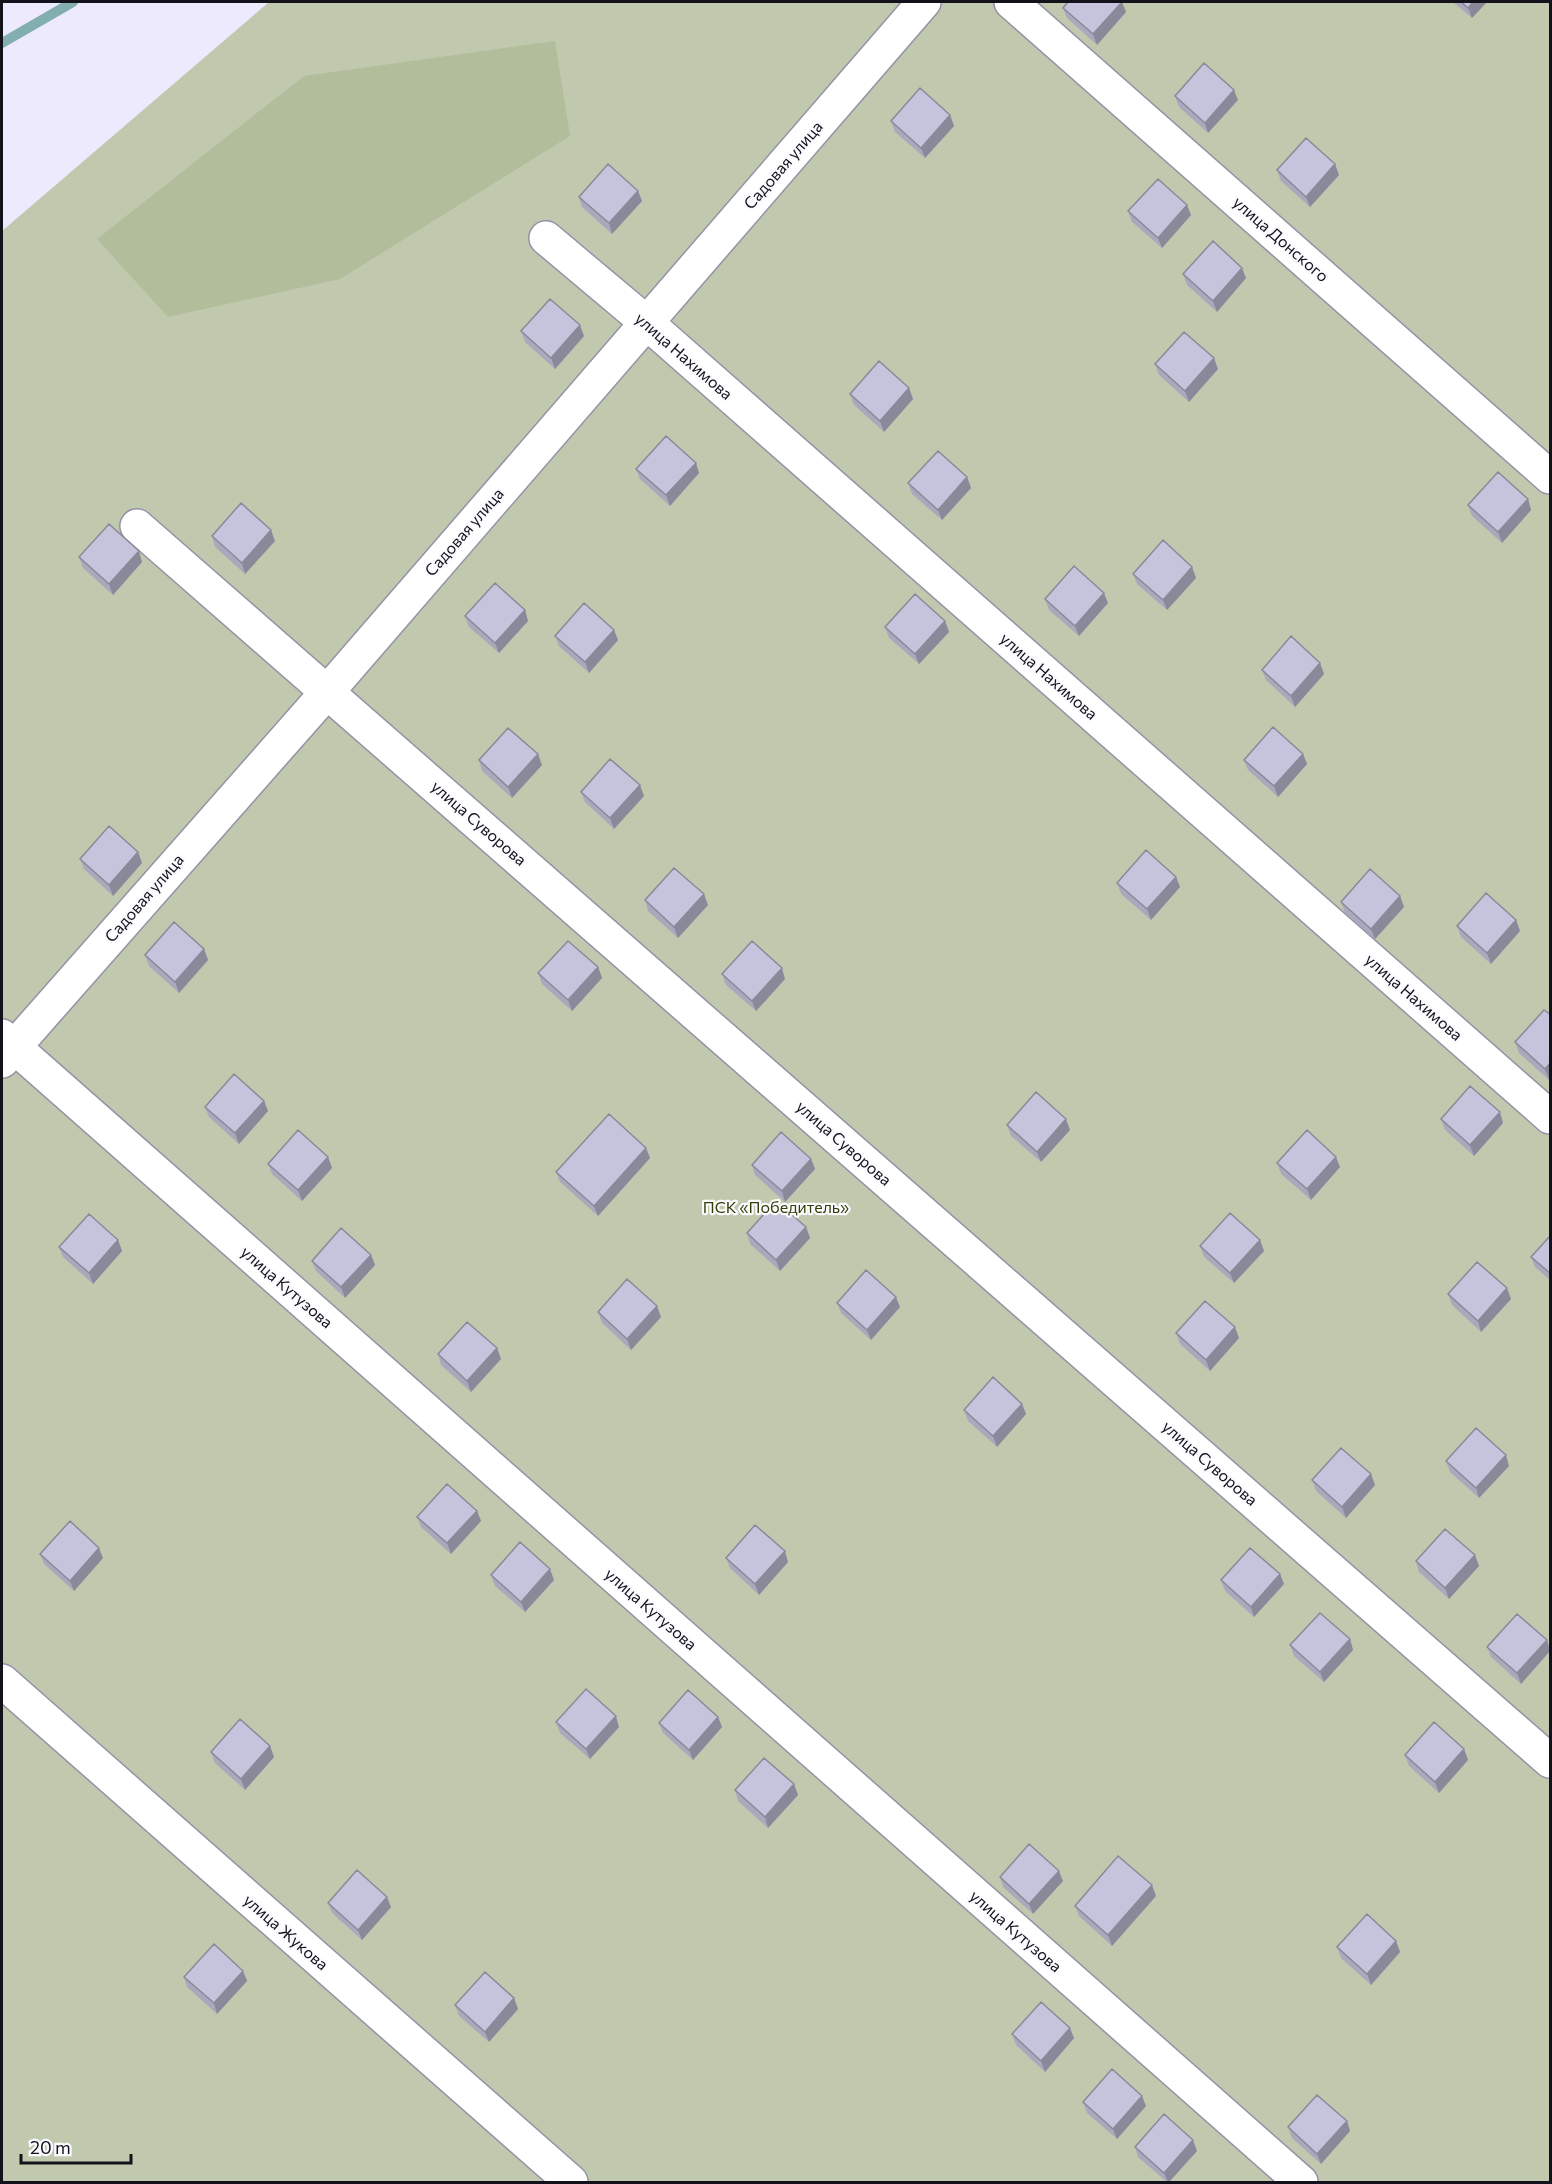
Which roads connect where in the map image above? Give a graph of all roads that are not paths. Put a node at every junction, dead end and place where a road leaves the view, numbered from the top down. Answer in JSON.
{"nodes":[{"id":1,"x":924,"y":2,"type":"edge"},
{"id":2,"x":1011,"y":2,"type":"edge"},
{"id":3,"x":546,"y":238,"type":"dead end"},
{"id":4,"x":646,"y":322,"type":"junction"},
{"id":5,"x":1551,"y":477,"type":"edge"},
{"id":6,"x":137,"y":526,"type":"dead end"},
{"id":7,"x":328,"y":691,"type":"junction"},
{"id":8,"x":6,"y":1047,"type":"edge"},
{"id":9,"x":1551,"y":1117,"type":"edge"},
{"id":10,"x":2,"y":1681,"type":"edge"},
{"id":11,"x":1551,"y":1761,"type":"edge"},
{"id":12,"x":571,"y":2182,"type":"edge"},
{"id":13,"x":1301,"y":2182,"type":"edge"}],
"edges":[{"from":1,"to":4,"type":"street","name":"Садовая улица"},
{"from":2,"to":5,"type":"street","name":"улица Донского"},
{"from":3,"to":4,"type":"street","name":"улица Нахимова"},
{"from":4,"to":7,"type":"street","name":"Садовая улица"},
{"from":4,"to":9,"type":"street","name":"улица Нахимова"},
{"from":6,"to":7,"type":"street","name":"улица Суворова"},
{"from":7,"to":8,"type":"street","name":"Садовая улица"},
{"from":7,"to":11,"type":"street","name":"улица Суворова"},
{"from":8,"to":13,"type":"street","name":"улица Кутузова"},
{"from":10,"to":12,"type":"street","name":"улица Жукова"}]}
